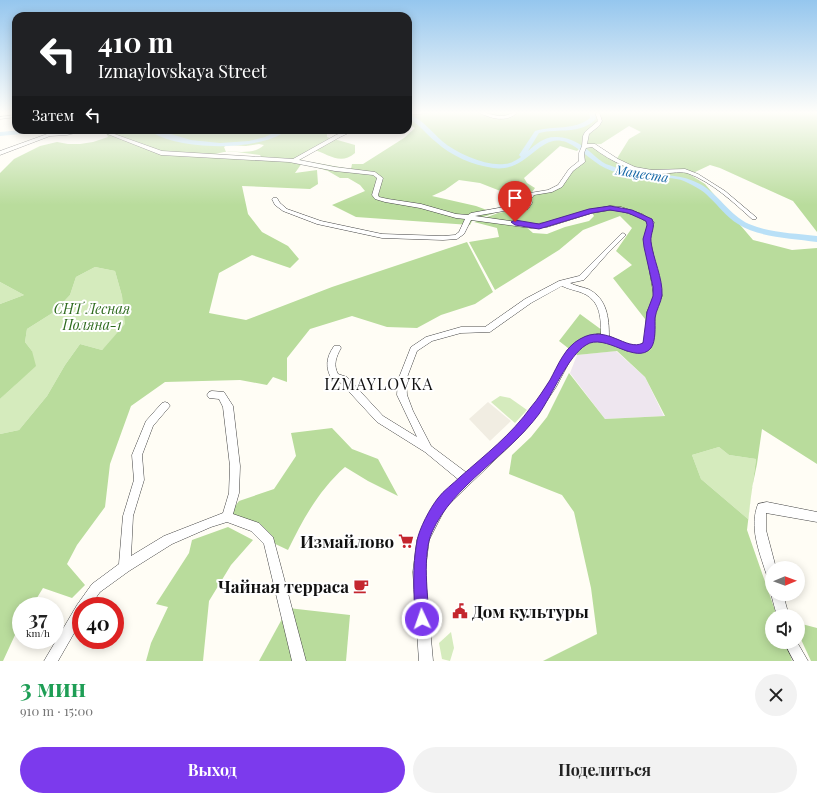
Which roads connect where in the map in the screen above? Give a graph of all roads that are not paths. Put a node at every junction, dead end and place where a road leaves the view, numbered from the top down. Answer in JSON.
{"nodes":[{"id":1,"x":28,"y":143,"type":"edge"},
{"id":2,"x":132,"y":143,"type":"edge"},
{"id":3,"x":327,"y":143,"type":"edge"},
{"id":4,"x":584,"y":143,"type":"edge"},
{"id":5,"x":583,"y":148,"type":"junction"},
{"id":6,"x":0,"y":153,"type":"edge"},
{"id":7,"x":292,"y":161,"type":"junction"},
{"id":8,"x":275,"y":199,"type":"dead end"},
{"id":9,"x":467,"y":217,"type":"junction"},
{"id":10,"x":754,"y":218,"type":"dead end"},
{"id":11,"x":623,"y":235,"type":"dead end"},
{"id":12,"x":562,"y":283,"type":"junction"},
{"id":13,"x":605,"y":338,"type":"junction"},
{"id":14,"x":337,"y":348,"type":"dead end"},
{"id":15,"x":212,"y":395,"type":"dead end"},
{"id":16,"x":165,"y":406,"type":"dead end"},
{"id":17,"x":428,"y":450,"type":"junction"},
{"id":18,"x":466,"y":479,"type":"junction"},
{"id":19,"x":227,"y":517,"type":"junction"},
{"id":20,"x":817,"y":517,"type":"edge"},
{"id":21,"x":769,"y":561,"type":"edge"},
{"id":22,"x":125,"y":567,"type":"junction"},
{"id":23,"x":90,"y":597,"type":"edge"},
{"id":24,"x":72,"y":625,"type":"edge"},
{"id":25,"x":794,"y":649,"type":"edge"},
{"id":26,"x":51,"y":661,"type":"edge"},
{"id":27,"x":299,"y":661,"type":"edge"},
{"id":28,"x":426,"y":661,"type":"edge"},
{"id":29,"x":801,"y":661,"type":"edge"}],
"edges":[{"from":1,"to":6,"type":"street"},
{"from":2,"to":7,"type":"street"},
{"from":3,"to":7,"type":"street"},
{"from":4,"to":5,"type":"street"},
{"from":5,"to":9,"type":"street"},
{"from":5,"to":10,"type":"street"},
{"from":7,"to":9,"type":"street"},
{"from":8,"to":9,"type":"street"},
{"from":9,"to":13,"type":"street"},
{"from":11,"to":12,"type":"street"},
{"from":12,"to":13,"type":"street"},
{"from":12,"to":17,"type":"street"},
{"from":13,"to":18,"type":"street"},
{"from":14,"to":17,"type":"street"},
{"from":15,"to":19,"type":"street"},
{"from":16,"to":22,"type":"street"},
{"from":17,"to":18,"type":"street"},
{"from":18,"to":28,"type":"street"},
{"from":19,"to":22,"type":"street"},
{"from":19,"to":27,"type":"street"},
{"from":20,"to":21,"type":"street"},
{"from":22,"to":23,"type":"street"},
{"from":24,"to":26,"type":"street"},
{"from":25,"to":29,"type":"street"}]}
